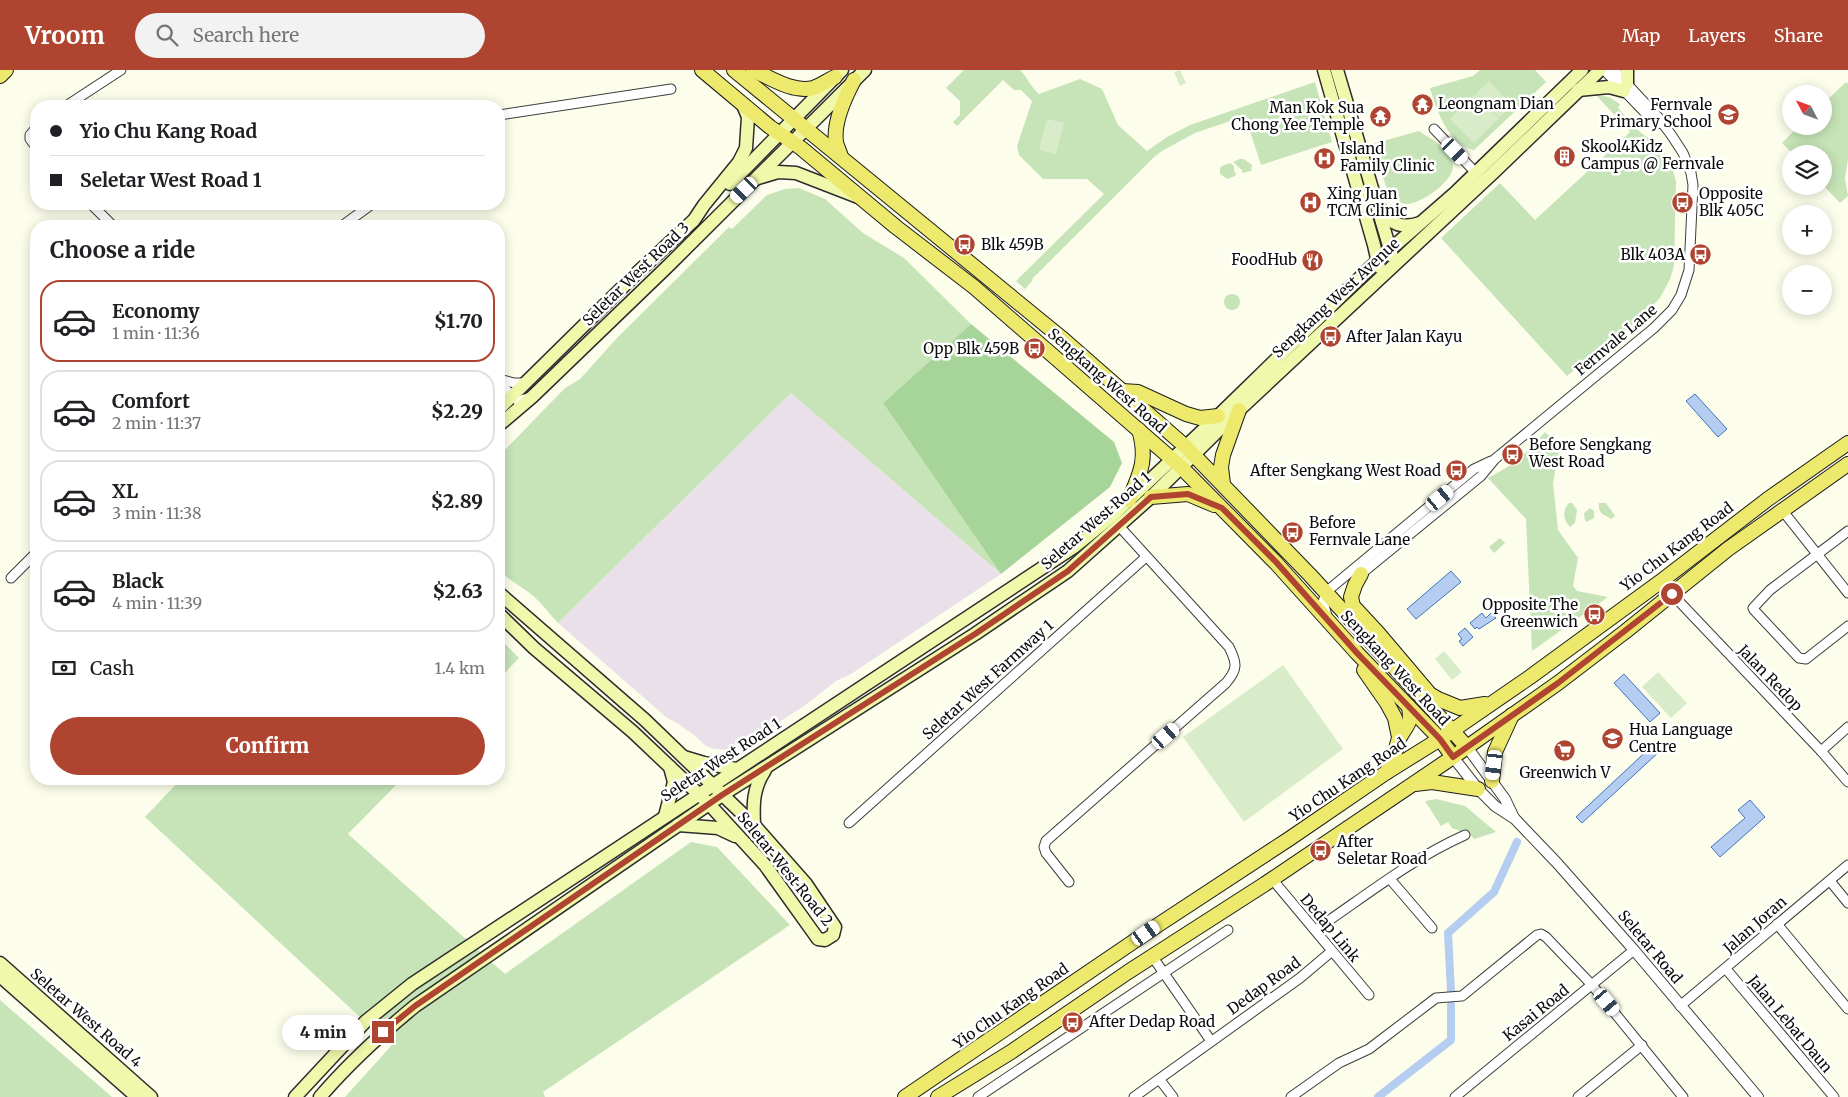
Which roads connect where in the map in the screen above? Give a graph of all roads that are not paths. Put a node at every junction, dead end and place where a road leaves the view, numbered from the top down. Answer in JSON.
{"nodes":[{"id":1,"x":6,"y":70,"type":"edge"},
{"id":2,"x":121,"y":70,"type":"edge"},
{"id":3,"x":702,"y":70,"type":"edge"},
{"id":4,"x":734,"y":70,"type":"edge"},
{"id":5,"x":753,"y":70,"type":"edge"},
{"id":6,"x":865,"y":70,"type":"edge"},
{"id":7,"x":1324,"y":70,"type":"edge"},
{"id":8,"x":1337,"y":70,"type":"edge"},
{"id":9,"x":1582,"y":70,"type":"edge"},
{"id":10,"x":1600,"y":70,"type":"edge"},
{"id":11,"x":1604,"y":70,"type":"edge"},
{"id":12,"x":1614,"y":70,"type":"edge"},
{"id":13,"x":1627,"y":70,"type":"edge"},
{"id":14,"x":838,"y":74,"type":"edge"},
{"id":15,"x":0,"y":76,"type":"edge"},
{"id":16,"x":854,"y":80,"type":"junction"},
{"id":17,"x":1626,"y":87,"type":"junction"},
{"id":18,"x":670,"y":89,"type":"dead end"},
{"id":19,"x":1578,"y":90,"type":"junction"},
{"id":20,"x":75,"y":100,"type":"edge"},
{"id":21,"x":743,"y":105,"type":"junction"},
{"id":22,"x":505,"y":113,"type":"edge"},
{"id":23,"x":800,"y":124,"type":"junction"},
{"id":24,"x":1434,"y":129,"type":"dead end"},
{"id":25,"x":786,"y":138,"type":"junction"},
{"id":26,"x":841,"y":157,"type":"junction"},
{"id":27,"x":1476,"y":173,"type":"junction"},
{"id":28,"x":756,"y":178,"type":"junction"},
{"id":29,"x":860,"y":198,"type":"junction"},
{"id":30,"x":1377,"y":203,"type":"junction"},
{"id":31,"x":97,"y":210,"type":"edge"},
{"id":32,"x":364,"y":210,"type":"edge"},
{"id":33,"x":107,"y":220,"type":"edge"},
{"id":34,"x":350,"y":220,"type":"edge"},
{"id":35,"x":694,"y":220,"type":"junction"},
{"id":36,"x":1422,"y":222,"type":"junction"},
{"id":37,"x":1390,"y":250,"type":"junction"},
{"id":38,"x":1377,"y":261,"type":"junction"},
{"id":39,"x":1395,"y":263,"type":"junction"},
{"id":40,"x":1381,"y":277,"type":"junction"},
{"id":41,"x":505,"y":381,"type":"edge"},
{"id":42,"x":524,"y":384,"type":"junction"},
{"id":43,"x":505,"y":390,"type":"edge"},
{"id":44,"x":1122,"y":391,"type":"junction"},
{"id":45,"x":512,"y":396,"type":"junction"},
{"id":46,"x":532,"y":397,"type":"junction"},
{"id":47,"x":505,"y":403,"type":"edge"},
{"id":48,"x":1239,"y":410,"type":"junction"},
{"id":49,"x":1218,"y":416,"type":"junction"},
{"id":50,"x":505,"y":420,"type":"edge"},
{"id":51,"x":1139,"y":430,"type":"junction"},
{"id":52,"x":1848,"y":443,"type":"edge"},
{"id":53,"x":1190,"y":451,"type":"junction"},
{"id":54,"x":1177,"y":463,"type":"junction"},
{"id":55,"x":1848,"y":464,"type":"edge"},
{"id":56,"x":1224,"y":484,"type":"junction"},
{"id":57,"x":1151,"y":497,"type":"junction"},
{"id":58,"x":1134,"y":504,"type":"junction"},
{"id":59,"x":1222,"y":508,"type":"junction"},
{"id":60,"x":1782,"y":510,"type":"junction"},
{"id":61,"x":1123,"y":530,"type":"junction"},
{"id":62,"x":1848,"y":531,"type":"edge"},
{"id":63,"x":1392,"y":544,"type":"junction"},
{"id":64,"x":1816,"y":554,"type":"junction"},
{"id":65,"x":1146,"y":557,"type":"junction"},
{"id":66,"x":30,"y":558,"type":"edge"},
{"id":67,"x":1361,"y":574,"type":"junction"},
{"id":68,"x":11,"y":578,"type":"dead end"},
{"id":69,"x":1326,"y":592,"type":"junction"},
{"id":70,"x":1848,"y":593,"type":"edge"},
{"id":71,"x":1672,"y":594,"type":"junction"},
{"id":72,"x":505,"y":599,"type":"edge"},
{"id":73,"x":1343,"y":611,"type":"junction"},
{"id":74,"x":505,"y":620,"type":"edge"},
{"id":75,"x":1330,"y":623,"type":"junction"},
{"id":76,"x":1848,"y":626,"type":"edge"},
{"id":77,"x":1357,"y":653,"type":"junction"},
{"id":78,"x":1409,"y":684,"type":"junction"},
{"id":79,"x":1428,"y":692,"type":"junction"},
{"id":80,"x":1492,"y":702,"type":"junction"},
{"id":81,"x":1409,"y":707,"type":"junction"},
{"id":82,"x":1513,"y":714,"type":"junction"},
{"id":83,"x":1848,"y":727,"type":"edge"},
{"id":84,"x":1452,"y":730,"type":"junction"},
{"id":85,"x":1399,"y":737,"type":"junction"},
{"id":86,"x":1440,"y":739,"type":"junction"},
{"id":87,"x":1467,"y":747,"type":"junction"},
{"id":88,"x":1821,"y":751,"type":"junction"},
{"id":89,"x":682,"y":756,"type":"junction"},
{"id":90,"x":1453,"y":757,"type":"junction"},
{"id":91,"x":768,"y":766,"type":"junction"},
{"id":92,"x":670,"y":768,"type":"junction"},
{"id":93,"x":736,"y":769,"type":"junction"},
{"id":94,"x":1387,"y":772,"type":"junction"},
{"id":95,"x":1492,"y":781,"type":"junction"},
{"id":96,"x":1848,"y":782,"type":"edge"},
{"id":97,"x":712,"y":785,"type":"junction"},
{"id":98,"x":1412,"y":785,"type":"junction"},
{"id":99,"x":1478,"y":789,"type":"junction"},
{"id":100,"x":699,"y":794,"type":"junction"},
{"id":101,"x":722,"y":795,"type":"junction"},
{"id":102,"x":709,"y":804,"type":"junction"},
{"id":103,"x":665,"y":816,"type":"junction"},
{"id":104,"x":1515,"y":819,"type":"junction"},
{"id":105,"x":849,"y":823,"type":"dead end"},
{"id":106,"x":678,"y":825,"type":"junction"},
{"id":107,"x":754,"y":825,"type":"junction"},
{"id":108,"x":1465,"y":835,"type":"dead end"},
{"id":109,"x":741,"y":839,"type":"junction"},
{"id":110,"x":1848,"y":865,"type":"edge"},
{"id":111,"x":1272,"y":878,"type":"junction"},
{"id":112,"x":1390,"y":879,"type":"junction"},
{"id":113,"x":1830,"y":881,"type":"junction"},
{"id":114,"x":1069,"y":882,"type":"dead end"},
{"id":115,"x":1848,"y":903,"type":"edge"},
{"id":116,"x":1777,"y":924,"type":"junction"},
{"id":117,"x":1158,"y":925,"type":"junction"},
{"id":118,"x":1432,"y":928,"type":"dead end"},
{"id":119,"x":1228,"y":930,"type":"dead end"},
{"id":120,"x":1315,"y":930,"type":"junction"},
{"id":121,"x":1122,"y":950,"type":"junction"},
{"id":122,"x":1634,"y":950,"type":"junction"},
{"id":123,"x":1332,"y":952,"type":"junction"},
{"id":124,"x":1152,"y":956,"type":"junction"},
{"id":125,"x":0,"y":963,"type":"edge"},
{"id":126,"x":1726,"y":969,"type":"junction"},
{"id":127,"x":1165,"y":972,"type":"junction"},
{"id":128,"x":0,"y":976,"type":"edge"},
{"id":129,"x":1592,"y":985,"type":"junction"},
{"id":130,"x":1369,"y":995,"type":"dead end"},
{"id":131,"x":1680,"y":1006,"type":"junction"},
{"id":132,"x":1848,"y":1009,"type":"edge"},
{"id":133,"x":1211,"y":1041,"type":"junction"},
{"id":134,"x":1642,"y":1045,"type":"junction"},
{"id":135,"x":1160,"y":1080,"type":"junction"},
{"id":136,"x":910,"y":1095,"type":"edge"},
{"id":137,"x":136,"y":1097,"type":"edge"},
{"id":138,"x":152,"y":1097,"type":"edge"},
{"id":139,"x":295,"y":1097,"type":"edge"},
{"id":140,"x":320,"y":1097,"type":"edge"},
{"id":141,"x":938,"y":1097,"type":"edge"},
{"id":142,"x":978,"y":1097,"type":"edge"},
{"id":143,"x":1134,"y":1097,"type":"edge"},
{"id":144,"x":1173,"y":1097,"type":"edge"},
{"id":145,"x":1291,"y":1097,"type":"edge"},
{"id":146,"x":1455,"y":1097,"type":"edge"},
{"id":147,"x":1578,"y":1097,"type":"edge"},
{"id":148,"x":1683,"y":1097,"type":"edge"},
{"id":149,"x":1758,"y":1097,"type":"edge"},
{"id":150,"x":1834,"y":1097,"type":"edge"}],
"edges":[{"from":1,"to":15,"type":"main road"},
{"from":2,"to":20,"type":"street"},
{"from":3,"to":21,"type":"main road","name":"Sengkang West Road"},
{"from":4,"to":23,"type":"main road","name":"Sengkang West Road"},
{"from":5,"to":14,"type":"main road"},
{"from":6,"to":16,"type":"main road"},
{"from":7,"to":38,"type":"main road"},
{"from":8,"to":30,"type":"main road"},
{"from":9,"to":27,"type":"main road","name":"Sengkang West Avenue"},
{"from":10,"to":19,"type":"main road","name":"Sengkang West Avenue"},
{"from":11,"to":17,"type":"street","name":"Fernvale Lane"},
{"from":12,"to":17,"type":"street","name":"Fernvale Lane"},
{"from":13,"to":17,"type":"main road"},
{"from":14,"to":23,"type":"main road"},
{"from":16,"to":23,"type":"main road"},
{"from":16,"to":26,"type":"main road"},
{"from":17,"to":19,"type":"main road"},
{"from":17,"to":63,"type":"street","name":"Fernvale Lane"},
{"from":18,"to":22,"type":"street"},
{"from":19,"to":39,"type":"main road","name":"Sengkang West Avenue"},
{"from":21,"to":25,"type":"main road","name":"Sengkang West Road"},
{"from":21,"to":35,"type":"main road","name":"Seletar West Road 3"},
{"from":23,"to":25,"type":"main road"},
{"from":23,"to":26,"type":"main road","name":"Sengkang West Road"},
{"from":24,"to":27,"type":"street"},
{"from":25,"to":28,"type":"main road","name":"Seletar West Road 3"},
{"from":25,"to":29,"type":"main road","name":"Sengkang West Road"},
{"from":25,"to":35,"type":"main road","name":"Seletar West Road 3"},
{"from":26,"to":44,"type":"main road","name":"Sengkang West Road"},
{"from":27,"to":36,"type":"main road","name":"Sengkang West Avenue"},
{"from":28,"to":29,"type":"main road"},
{"from":28,"to":46,"type":"main road","name":"Seletar West Road 3"},
{"from":29,"to":51,"type":"main road","name":"Sengkang West Road"},
{"from":30,"to":36,"type":"main road"},
{"from":30,"to":37,"type":"main road"},
{"from":31,"to":33,"type":"street"},
{"from":32,"to":34,"type":"street"},
{"from":35,"to":42,"type":"main road","name":"Seletar West Road 3"},
{"from":36,"to":37,"type":"main road","name":"Sengkang West Avenue"},
{"from":37,"to":38,"type":"main road","name":"Sengkang West Avenue"},
{"from":37,"to":39,"type":"main road"},
{"from":38,"to":40,"type":"main road"},
{"from":38,"to":49,"type":"main road","name":"Sengkang West Avenue"},
{"from":39,"to":40,"type":"main road","name":"Sengkang West Avenue"},
{"from":40,"to":48,"type":"main road","name":"Sengkang West Avenue"},
{"from":41,"to":42,"type":"street"},
{"from":42,"to":45,"type":"main road","name":"Seletar West Road 3"},
{"from":43,"to":45,"type":"street"},
{"from":44,"to":49,"type":"main road"},
{"from":44,"to":53,"type":"main road","name":"Sengkang West Road"},
{"from":45,"to":46,"type":"street"},
{"from":45,"to":47,"type":"main road","name":"Seletar West Road 3"},
{"from":46,"to":50,"type":"main road","name":"Seletar West Road 3"},
{"from":48,"to":53,"type":"main road","name":"Sengkang West Avenue"},
{"from":48,"to":56,"type":"main road"},
{"from":49,"to":53,"type":"main road","name":"Sengkang West Avenue"},
{"from":51,"to":54,"type":"main road","name":"Sengkang West Road"},
{"from":51,"to":58,"type":"main road"},
{"from":52,"to":80,"type":"main road","name":"Yio Chu Kang Road"},
{"from":53,"to":54,"type":"main road","name":"Sengkang West Avenue"},
{"from":53,"to":56,"type":"main road","name":"Sengkang West Road"},
{"from":54,"to":57,"type":"main road","name":"Seletar West Road 1"},
{"from":54,"to":58,"type":"main road","name":"Seletar West Road 1"},
{"from":54,"to":59,"type":"main road","name":"Sengkang West Road"},
{"from":55,"to":60,"type":"main road"},
{"from":56,"to":69,"type":"main road","name":"Sengkang West Road"},
{"from":57,"to":58,"type":"main road","name":"Seletar West Road 1"},
{"from":57,"to":59,"type":"main road"},
{"from":58,"to":61,"type":"main road","name":"Seletar West Road 1"},
{"from":58,"to":93,"type":"main road","name":"Seletar West Road 1"},
{"from":59,"to":75,"type":"main road","name":"Sengkang West Road"},
{"from":60,"to":64,"type":"street"},
{"from":60,"to":71,"type":"main road"},
{"from":61,"to":65,"type":"street"},
{"from":61,"to":91,"type":"main road","name":"Seletar West Road 1"},
{"from":62,"to":64,"type":"street"},
{"from":63,"to":67,"type":"street","name":"Fernvale Lane"},
{"from":63,"to":69,"type":"street","name":"Fernvale Lane"},
{"from":64,"to":70,"type":"street"},
{"from":64,"to":76,"type":"street"},
{"from":65,"to":105,"type":"street","name":"Seletar West Farmway 1"},
{"from":65,"to":114,"type":"street"},
{"from":66,"to":68,"type":"street"},
{"from":67,"to":73,"type":"main road"},
{"from":67,"to":79,"type":"main road"},
{"from":69,"to":73,"type":"main road","name":"Sengkang West Road"},
{"from":69,"to":75,"type":"street"},
{"from":71,"to":82,"type":"main road"},
{"from":71,"to":88,"type":"street","name":"Jalan Redop"},
{"from":72,"to":89,"type":"main road","name":"Seletar West Road 2"},
{"from":73,"to":78,"type":"main road","name":"Sengkang West Road"},
{"from":74,"to":92,"type":"main road","name":"Seletar West Road 2"},
{"from":75,"to":77,"type":"main road","name":"Sengkang West Road"},
{"from":77,"to":81,"type":"main road","name":"Sengkang West Road"},
{"from":77,"to":85,"type":"main road"},
{"from":78,"to":79,"type":"main road"},
{"from":78,"to":84,"type":"main road","name":"Sengkang West Road"},
{"from":79,"to":80,"type":"main road"},
{"from":80,"to":84,"type":"main road","name":"Yio Chu Kang Road"},
{"from":81,"to":85,"type":"main road"},
{"from":81,"to":86,"type":"main road","name":"Sengkang West Road"},
{"from":82,"to":87,"type":"main road"},
{"from":82,"to":95,"type":"main road"},
{"from":83,"to":88,"type":"street"},
{"from":84,"to":86,"type":"main road","name":"Yio Chu Kang Road"},
{"from":84,"to":87,"type":"main road","name":"Sengkang West Road"},
{"from":85,"to":94,"type":"main road"},
{"from":86,"to":90,"type":"main road","name":"Sengkang West Road"},
{"from":86,"to":94,"type":"main road","name":"Yio Chu Kang Road"},
{"from":87,"to":90,"type":"main road"},
{"from":87,"to":95,"type":"street","name":"Seletar Road"},
{"from":88,"to":96,"type":"street","name":"Jalan Redop"},
{"from":89,"to":93,"type":"main road"},
{"from":89,"to":97,"type":"main road","name":"Seletar West Road 2"},
{"from":90,"to":98,"type":"main road"},
{"from":90,"to":99,"type":"street","name":"Seletar Road"},
{"from":91,"to":101,"type":"main road","name":"Seletar West Road 1"},
{"from":91,"to":107,"type":"main road"},
{"from":92,"to":100,"type":"main road","name":"Seletar West Road 2"},
{"from":92,"to":103,"type":"main road"},
{"from":93,"to":97,"type":"main road","name":"Seletar West Road 1"},
{"from":94,"to":117,"type":"main road","name":"Yio Chu Kang Road"},
{"from":95,"to":104,"type":"street","name":"Seletar Road"},
{"from":97,"to":100,"type":"main road","name":"Seletar West Road 1"},
{"from":97,"to":101,"type":"main road","name":"Seletar West Road 2"},
{"from":98,"to":99,"type":"main road"},
{"from":98,"to":111,"type":"main road"},
{"from":99,"to":104,"type":"street","name":"Seletar Road"},
{"from":100,"to":102,"type":"main road","name":"Seletar West Road 2"},
{"from":100,"to":103,"type":"main road","name":"Seletar West Road 1"},
{"from":101,"to":102,"type":"main road","name":"Seletar West Road 1"},
{"from":101,"to":107,"type":"main road","name":"Seletar West Road 2"},
{"from":102,"to":106,"type":"main road","name":"Seletar West Road 1"},
{"from":102,"to":109,"type":"main road","name":"Seletar West Road 2"},
{"from":103,"to":139,"type":"main road","name":"Seletar West Road 1"},
{"from":104,"to":122,"type":"street","name":"Seletar Road"},
{"from":106,"to":109,"type":"main road"},
{"from":106,"to":140,"type":"main road","name":"Seletar West Road 1"},
{"from":107,"to":109,"type":"main road","name":"Seletar West Road 2"},
{"from":108,"to":112,"type":"street"},
{"from":110,"to":113,"type":"street","name":"Jalan Joran"},
{"from":111,"to":120,"type":"street","name":"Dedap Link"},
{"from":111,"to":124,"type":"main road"},
{"from":112,"to":118,"type":"street"},
{"from":112,"to":120,"type":"street"},
{"from":113,"to":115,"type":"street"},
{"from":113,"to":116,"type":"street","name":"Jalan Joran"},
{"from":116,"to":126,"type":"street","name":"Jalan Joran"},
{"from":116,"to":132,"type":"street"},
{"from":117,"to":121,"type":"main road","name":"Yio Chu Kang Road"},
{"from":117,"to":124,"type":"main road"},
{"from":119,"to":127,"type":"street"},
{"from":120,"to":123,"type":"street","name":"Dedap Link"},
{"from":121,"to":124,"type":"main road"},
{"from":121,"to":136,"type":"main road","name":"Yio Chu Kang Road"},
{"from":122,"to":129,"type":"street","name":"Kasai Road"},
{"from":122,"to":131,"type":"street","name":"Seletar Road"},
{"from":123,"to":130,"type":"street","name":"Dedap Link"},
{"from":123,"to":133,"type":"street","name":"Dedap Road"},
{"from":124,"to":127,"type":"street"},
{"from":124,"to":141,"type":"main road"},
{"from":125,"to":138,"type":"main road","name":"Seletar West Road 4"},
{"from":126,"to":131,"type":"street","name":"Jalan Joran"},
{"from":126,"to":150,"type":"street","name":"Jalan Lebat Daun"},
{"from":127,"to":133,"type":"street"},
{"from":127,"to":142,"type":"street"},
{"from":128,"to":137,"type":"main road","name":"Seletar West Road 4"},
{"from":129,"to":134,"type":"street"},
{"from":129,"to":145,"type":"street"},
{"from":129,"to":146,"type":"street","name":"Kasai Road"},
{"from":131,"to":149,"type":"street","name":"Seletar Road"},
{"from":133,"to":135,"type":"street","name":"Dedap Road"},
{"from":134,"to":147,"type":"street"},
{"from":134,"to":148,"type":"street"},
{"from":135,"to":143,"type":"street","name":"Dedap Road"},
{"from":135,"to":144,"type":"street"}]}
